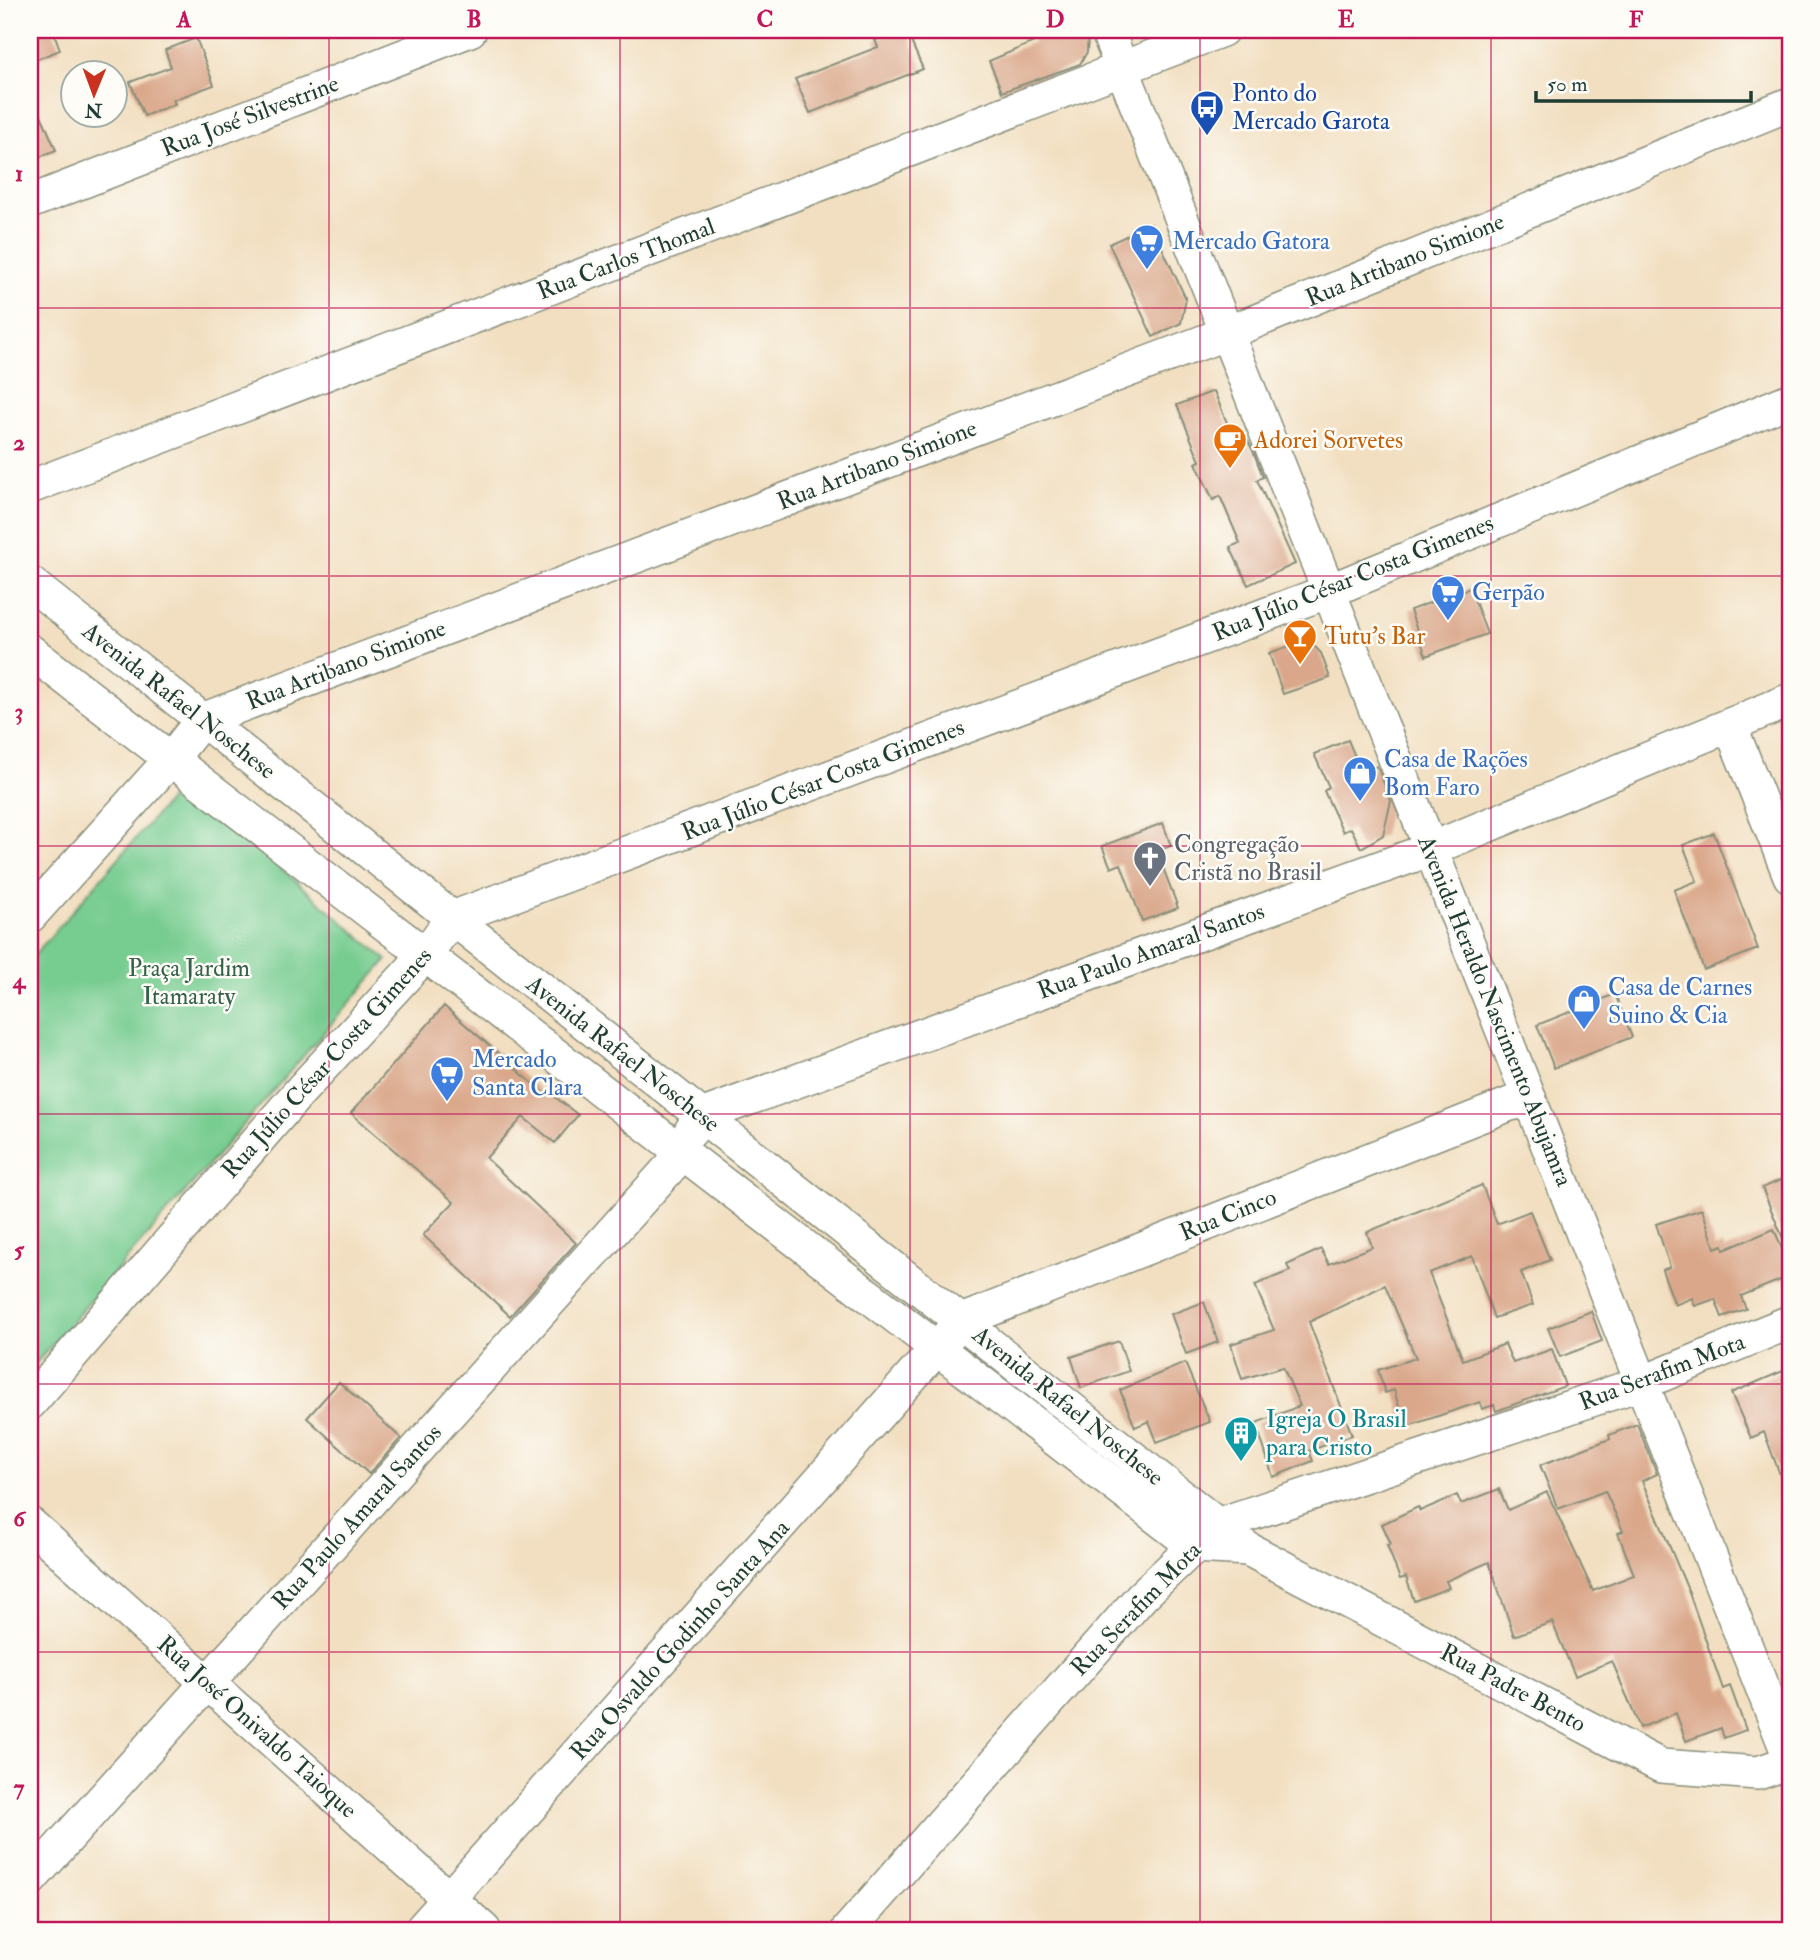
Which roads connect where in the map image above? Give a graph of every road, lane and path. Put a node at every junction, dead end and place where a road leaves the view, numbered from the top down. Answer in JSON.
{"nodes":[{"id":1,"x":470,"y":30,"type":"edge"},
{"id":2,"x":1107,"y":30,"type":"edge"},
{"id":3,"x":1222,"y":30,"type":"edge"},
{"id":4,"x":1122,"y":70,"type":"junction"},
{"id":5,"x":1790,"y":104,"type":"edge"},
{"id":6,"x":30,"y":202,"type":"edge"},
{"id":7,"x":1227,"y":332,"type":"junction"},
{"id":8,"x":1790,"y":400,"type":"edge"},
{"id":9,"x":30,"y":488,"type":"edge"},
{"id":10,"x":30,"y":583,"type":"edge"},
{"id":11,"x":1329,"y":590,"type":"junction"},
{"id":12,"x":30,"y":651,"type":"edge"},
{"id":13,"x":1790,"y":700,"type":"edge"},
{"id":14,"x":202,"y":720,"type":"junction"},
{"id":15,"x":1730,"y":725,"type":"junction"},
{"id":16,"x":171,"y":760,"type":"junction"},
{"id":17,"x":1430,"y":849,"type":"junction"},
{"id":18,"x":1790,"y":876,"type":"edge"},
{"id":19,"x":30,"y":916,"type":"edge"},
{"id":20,"x":452,"y":918,"type":"junction"},
{"id":21,"x":425,"y":955,"type":"junction"},
{"id":22,"x":1530,"y":1100,"type":"junction"},
{"id":23,"x":701,"y":1116,"type":"junction"},
{"id":24,"x":681,"y":1152,"type":"junction"},
{"id":25,"x":961,"y":1321,"type":"junction"},
{"id":26,"x":1790,"y":1322,"type":"edge"},
{"id":27,"x":938,"y":1349,"type":"junction"},
{"id":28,"x":1642,"y":1383,"type":"junction"},
{"id":29,"x":30,"y":1403,"type":"edge"},
{"id":30,"x":30,"y":1524,"type":"edge"},
{"id":31,"x":1206,"y":1536,"type":"junction"},
{"id":32,"x":207,"y":1683,"type":"junction"},
{"id":33,"x":1790,"y":1760,"type":"edge"},
{"id":34,"x":30,"y":1880,"type":"edge"},
{"id":35,"x":450,"y":1899,"type":"junction"},
{"id":36,"x":857,"y":1923,"type":"edge"},
{"id":37,"x":422,"y":1930,"type":"edge"},
{"id":38,"x":484,"y":1930,"type":"edge"}],
"edges":[{"from":1,"to":6,"type":"street","name":"Rua José Silvestrine"},
{"from":2,"to":4,"type":"street","name":"Avenida Heraldo Nascimento Abujamra"},
{"from":3,"to":4,"type":"street","name":"Rua Carlos Thomal"},
{"from":4,"to":7,"type":"street","name":"Avenida Heraldo Nascimento Abujamra"},
{"from":4,"to":9,"type":"street","name":"Rua Carlos Thomal"},
{"from":5,"to":7,"type":"street","name":"Rua Artibano Simione"},
{"from":7,"to":11,"type":"street","name":"Avenida Heraldo Nascimento Abujamra"},
{"from":7,"to":14,"type":"street","name":"Rua Artibano Simione"},
{"from":8,"to":11,"type":"street","name":"Rua Júlio César Costa Gimenes"},
{"from":10,"to":14,"type":"street","name":"Avenida Rafael Noschese"},
{"from":11,"to":17,"type":"street","name":"Avenida Heraldo Nascimento Abujamra"},
{"from":11,"to":20,"type":"street","name":"Rua Júlio César Costa Gimenes"},
{"from":12,"to":16,"type":"street","name":"Avenida Rafael Noschese"},
{"from":13,"to":15,"type":"street","name":"Rua Paulo Amaral Santos"},
{"from":14,"to":16,"type":"street"},
{"from":14,"to":20,"type":"street","name":"Avenida Rafael Noschese"},
{"from":15,"to":17,"type":"street","name":"Rua Paulo Amaral Santos"},
{"from":15,"to":18,"type":"street"},
{"from":16,"to":19,"type":"street"},
{"from":16,"to":21,"type":"street","name":"Avenida Rafael Noschese"},
{"from":17,"to":22,"type":"street","name":"Avenida Heraldo Nascimento Abujamra"},
{"from":17,"to":23,"type":"street","name":"Rua Paulo Amaral Santos"},
{"from":20,"to":21,"type":"street","name":"Rua Júlio César Costa Gimenes"},
{"from":20,"to":23,"type":"street","name":"Avenida Rafael Noschese"},
{"from":21,"to":24,"type":"street","name":"Avenida Rafael Noschese"},
{"from":21,"to":29,"type":"street","name":"Rua Júlio César Costa Gimenes"},
{"from":22,"to":25,"type":"street","name":"Rua Cinco"},
{"from":22,"to":28,"type":"street","name":"Avenida Heraldo Nascimento Abujamra"},
{"from":23,"to":24,"type":"street","name":"Rua Paulo Amaral Santos"},
{"from":23,"to":25,"type":"street","name":"Avenida Rafael Noschese"},
{"from":24,"to":27,"type":"street","name":"Avenida Rafael Noschese"},
{"from":24,"to":32,"type":"street","name":"Rua Paulo Amaral Santos"},
{"from":25,"to":27,"type":"street","name":"Rua Cinco"},
{"from":25,"to":31,"type":"street","name":"Avenida Rafael Noschese"},
{"from":26,"to":28,"type":"street","name":"Rua Serafim Mota"},
{"from":27,"to":31,"type":"street","name":"Avenida Rafael Noschese"},
{"from":27,"to":35,"type":"street","name":"Rua Osvaldo Godinho Santa Ana"},
{"from":28,"to":31,"type":"street","name":"Rua Serafim Mota"},
{"from":28,"to":33,"type":"street","name":"Avenida Heraldo Nascimento Abujamra"},
{"from":30,"to":32,"type":"street","name":"Rua José Onivaldo Taioque"},
{"from":31,"to":33,"type":"street","name":"Rua Padre Bento"},
{"from":31,"to":36,"type":"street","name":"Rua Serafim Mota"},
{"from":32,"to":34,"type":"street","name":"Rua Paulo Amaral Santos"},
{"from":32,"to":35,"type":"street","name":"Rua José Onivaldo Taioque"},
{"from":35,"to":37,"type":"street","name":"Rua Osvaldo Godinho Santa Ana"},
{"from":35,"to":38,"type":"street","name":"Rua José Onivaldo Taioque"}]}
